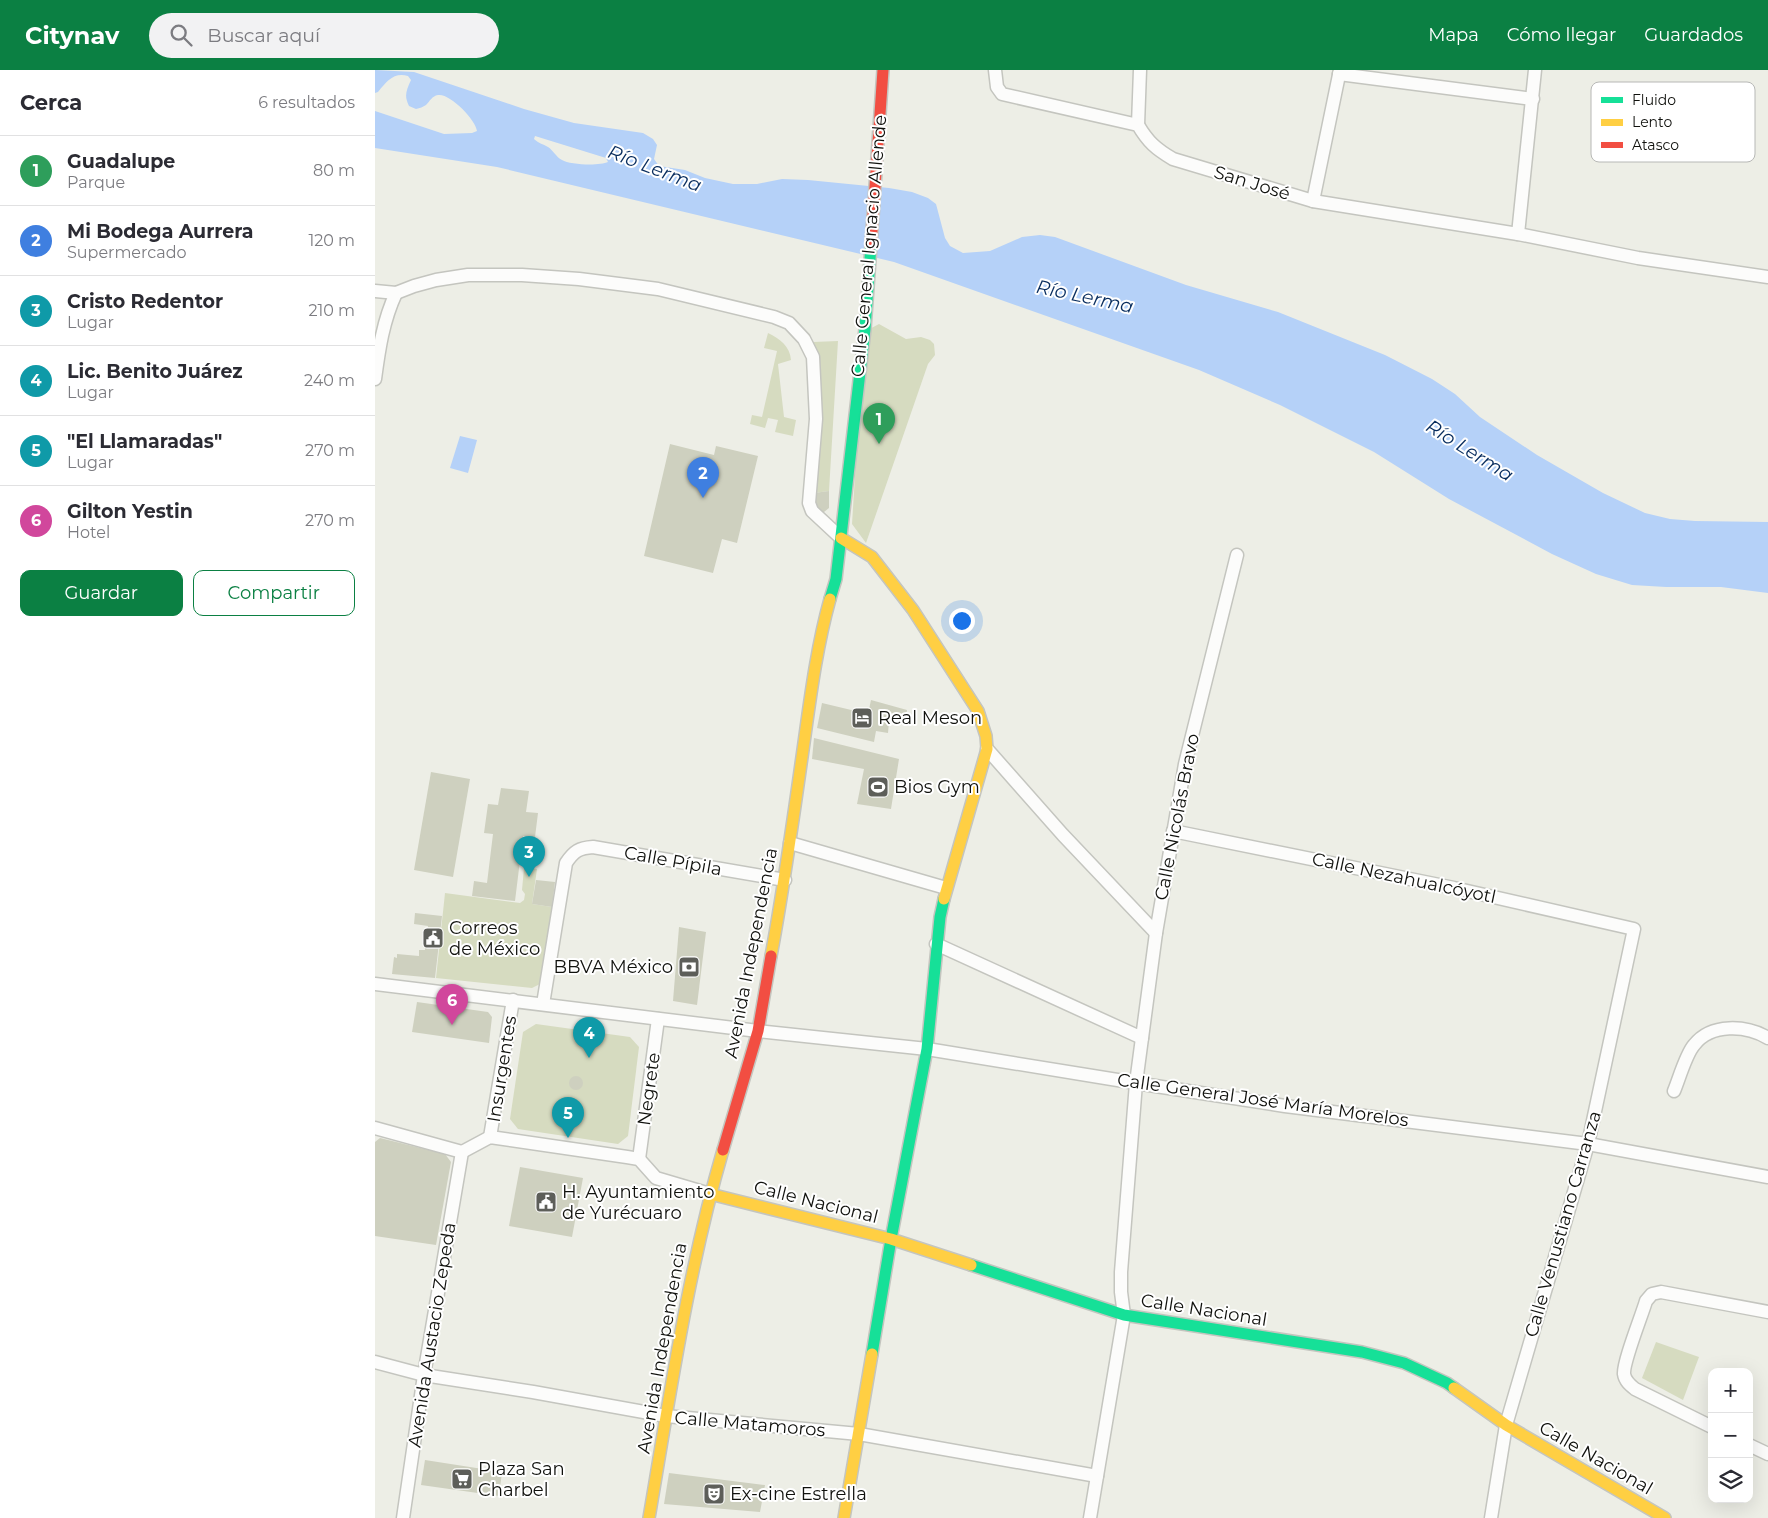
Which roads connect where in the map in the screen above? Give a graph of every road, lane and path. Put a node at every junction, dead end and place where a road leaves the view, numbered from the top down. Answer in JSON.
{"nodes":[{"id":1,"x":883,"y":70,"type":"edge"},
{"id":2,"x":995,"y":70,"type":"edge"},
{"id":3,"x":1140,"y":70,"type":"edge"},
{"id":4,"x":1535,"y":70,"type":"edge"},
{"id":5,"x":1340,"y":72,"type":"edge"},
{"id":6,"x":1533,"y":99,"type":"junction"},
{"id":7,"x":1138,"y":125,"type":"junction"},
{"id":8,"x":1313,"y":201,"type":"junction"},
{"id":9,"x":1518,"y":234,"type":"junction"},
{"id":10,"x":1768,"y":278,"type":"edge"},
{"id":11,"x":375,"y":291,"type":"edge"},
{"id":12,"x":396,"y":293,"type":"junction"},
{"id":13,"x":375,"y":379,"type":"edge"},
{"id":14,"x":841,"y":538,"type":"junction"},
{"id":15,"x":1237,"y":555,"type":"dead end"},
{"id":16,"x":987,"y":749,"type":"junction"},
{"id":17,"x":1173,"y":831,"type":"junction"},
{"id":18,"x":790,"y":843,"type":"junction"},
{"id":19,"x":785,"y":880,"type":"junction"},
{"id":20,"x":946,"y":888,"type":"junction"},
{"id":21,"x":1634,"y":929,"type":"joint"},
{"id":22,"x":1156,"y":933,"type":"junction"},
{"id":23,"x":936,"y":944,"type":"junction"},
{"id":24,"x":375,"y":984,"type":"edge"},
{"id":25,"x":513,"y":1000,"type":"junction"},
{"id":26,"x":543,"y":1004,"type":"junction"},
{"id":27,"x":658,"y":1019,"type":"junction"},
{"id":28,"x":758,"y":1031,"type":"junction"},
{"id":29,"x":1142,"y":1038,"type":"junction"},
{"id":30,"x":1768,"y":1038,"type":"edge"},
{"id":31,"x":927,"y":1049,"type":"junction"},
{"id":32,"x":1136,"y":1083,"type":"junction"},
{"id":33,"x":1674,"y":1091,"type":"dead end"},
{"id":34,"x":375,"y":1128,"type":"edge"},
{"id":35,"x":490,"y":1137,"type":"junction"},
{"id":36,"x":1588,"y":1144,"type":"junction"},
{"id":37,"x":462,"y":1152,"type":"junction"},
{"id":38,"x":639,"y":1159,"type":"junction"},
{"id":39,"x":1768,"y":1176,"type":"edge"},
{"id":40,"x":710,"y":1194,"type":"junction"},
{"id":41,"x":891,"y":1239,"type":"junction"},
{"id":42,"x":1768,"y":1312,"type":"edge"},
{"id":43,"x":1124,"y":1315,"type":"junction"},
{"id":44,"x":375,"y":1362,"type":"edge"},
{"id":45,"x":424,"y":1375,"type":"junction"},
{"id":46,"x":666,"y":1416,"type":"junction"},
{"id":47,"x":1506,"y":1425,"type":"junction"},
{"id":48,"x":1708,"y":1425,"type":"edge"},
{"id":49,"x":859,"y":1434,"type":"junction"},
{"id":50,"x":1753,"y":1447,"type":"edge"},
{"id":51,"x":1768,"y":1454,"type":"edge"},
{"id":52,"x":1097,"y":1476,"type":"junction"},
{"id":53,"x":403,"y":1518,"type":"edge"},
{"id":54,"x":649,"y":1518,"type":"edge"},
{"id":55,"x":844,"y":1518,"type":"edge"},
{"id":56,"x":1090,"y":1518,"type":"edge"},
{"id":57,"x":1491,"y":1518,"type":"edge"},
{"id":58,"x":1665,"y":1518,"type":"edge"}],
"edges":[{"from":1,"to":14,"type":"street","name":"Calle General Ignacio Allende"},
{"from":2,"to":7,"type":"street"},
{"from":3,"to":7,"type":"street"},
{"from":4,"to":6,"type":"street"},
{"from":5,"to":6,"type":"street"},
{"from":5,"to":8,"type":"street"},
{"from":6,"to":9,"type":"street"},
{"from":7,"to":8,"type":"street","name":"San José"},
{"from":8,"to":9,"type":"street","name":"San José"},
{"from":9,"to":10,"type":"street","name":"San José"},
{"from":11,"to":12,"type":"street"},
{"from":12,"to":13,"type":"street"},
{"from":12,"to":14,"type":"street"},
{"from":14,"to":16,"type":"street"},
{"from":14,"to":18,"type":"street","name":"Avenida Independencia"},
{"from":15,"to":17,"type":"street","name":"Calle Nicolás Bravo"},
{"from":16,"to":20,"type":"street"},
{"from":16,"to":22,"type":"street"},
{"from":17,"to":21,"type":"street","name":"Calle Nezahualcóyotl"},
{"from":17,"to":22,"type":"street","name":"Calle Nicolás Bravo"},
{"from":18,"to":19,"type":"street","name":"Avenida Independencia"},
{"from":18,"to":20,"type":"street"},
{"from":19,"to":26,"type":"street","name":"Calle Pípila"},
{"from":19,"to":28,"type":"street","name":"Avenida Independencia"},
{"from":20,"to":23,"type":"street"},
{"from":21,"to":36,"type":"street","name":"Calle Venustiano Carranza"},
{"from":22,"to":29,"type":"street","name":"Calle Nicolás Bravo"},
{"from":23,"to":29,"type":"street"},
{"from":23,"to":31,"type":"street"},
{"from":24,"to":25,"type":"street","name":"Calle General José María Morelos"},
{"from":25,"to":26,"type":"street","name":"Calle General José María Morelos"},
{"from":25,"to":35,"type":"street","name":"Insurgentes"},
{"from":26,"to":27,"type":"street","name":"Calle General José María Morelos"},
{"from":27,"to":28,"type":"street","name":"Calle General José María Morelos"},
{"from":27,"to":38,"type":"street","name":"Negrete"},
{"from":28,"to":31,"type":"street","name":"Calle General José María Morelos"},
{"from":28,"to":40,"type":"street","name":"Avenida Independencia"},
{"from":29,"to":32,"type":"street","name":"Calle Nicolás Bravo"},
{"from":30,"to":33,"type":"street"},
{"from":31,"to":32,"type":"street","name":"Calle General José María Morelos"},
{"from":31,"to":41,"type":"street"},
{"from":32,"to":36,"type":"street","name":"Calle General José María Morelos"},
{"from":32,"to":43,"type":"street","name":"Calle Nicolás Bravo"},
{"from":34,"to":37,"type":"street"},
{"from":35,"to":37,"type":"street"},
{"from":35,"to":38,"type":"street"},
{"from":36,"to":39,"type":"street","name":"Calle General José María Morelos"},
{"from":36,"to":47,"type":"street","name":"Calle Venustiano Carranza"},
{"from":37,"to":45,"type":"street","name":"Avenida Austacio Zepeda"},
{"from":38,"to":40,"type":"street"},
{"from":40,"to":41,"type":"street","name":"Calle Nacional"},
{"from":40,"to":46,"type":"street","name":"Avenida Independencia"},
{"from":41,"to":43,"type":"street","name":"Calle Nacional"},
{"from":41,"to":49,"type":"street"},
{"from":42,"to":48,"type":"street"},
{"from":43,"to":47,"type":"street","name":"Calle Nacional"},
{"from":43,"to":52,"type":"street","name":"Calle Nicolás Bravo"},
{"from":44,"to":45,"type":"street","name":"Calle Matamoros"},
{"from":45,"to":46,"type":"street","name":"Calle Matamoros"},
{"from":45,"to":53,"type":"street","name":"Avenida Austacio Zepeda"},
{"from":46,"to":49,"type":"street","name":"Calle Matamoros"},
{"from":46,"to":54,"type":"street","name":"Avenida Independencia"},
{"from":47,"to":57,"type":"street","name":"Calle Venustiano Carranza"},
{"from":47,"to":58,"type":"street","name":"Calle Nacional"},
{"from":49,"to":52,"type":"street","name":"Calle Matamoros"},
{"from":49,"to":55,"type":"street"},
{"from":50,"to":51,"type":"street"},
{"from":52,"to":56,"type":"street","name":"Calle Nicolás Bravo"}]}
